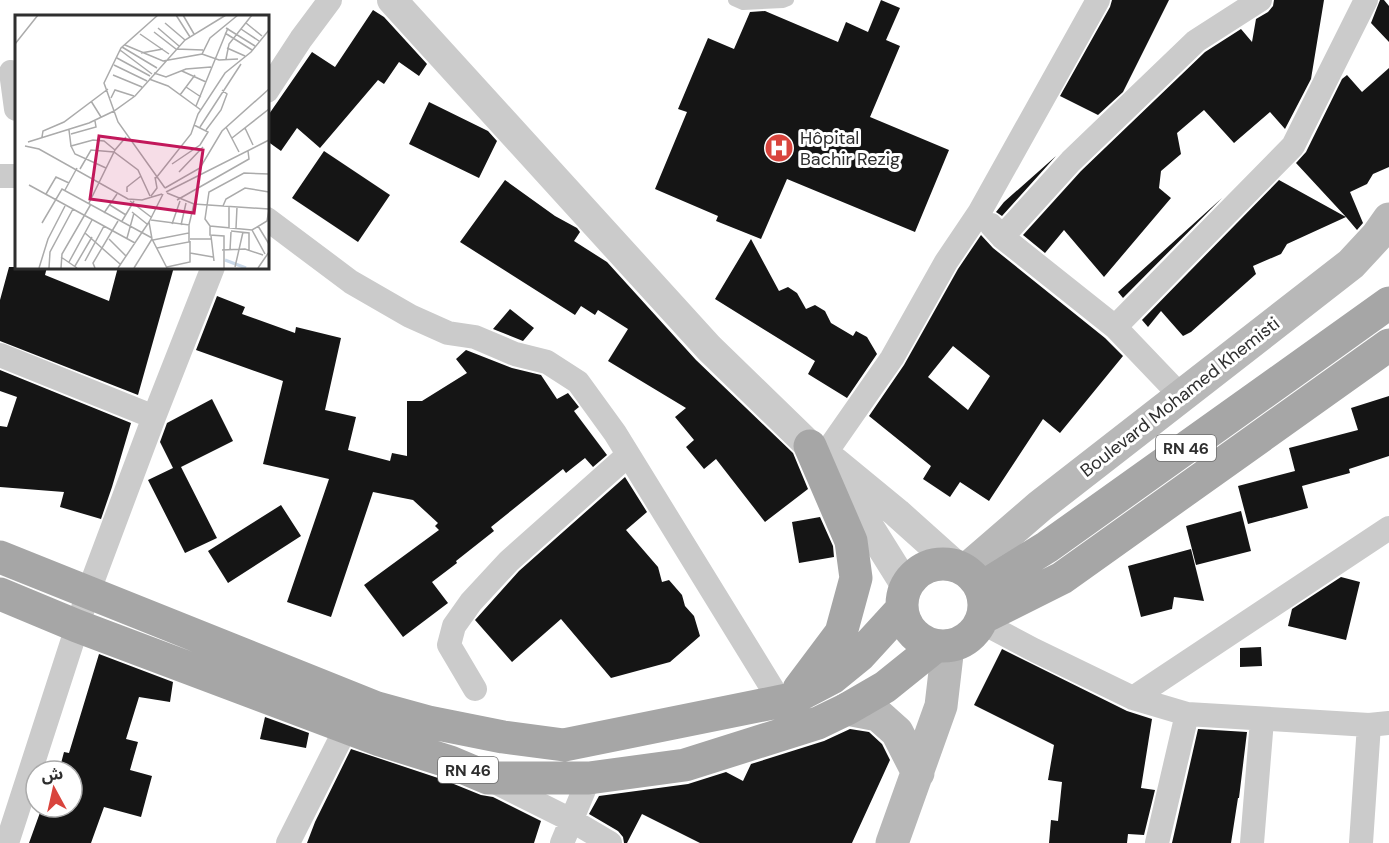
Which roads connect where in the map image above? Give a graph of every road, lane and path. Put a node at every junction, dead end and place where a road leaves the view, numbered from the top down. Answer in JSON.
{"nodes":[{"id":1,"x":330,"y":0,"type":"edge"},
{"id":2,"x":734,"y":0,"type":"edge"},
{"id":3,"x":788,"y":0,"type":"edge"},
{"id":4,"x":1098,"y":0,"type":"edge"},
{"id":5,"x":1260,"y":0,"type":"edge"},
{"id":6,"x":1366,"y":0,"type":"edge"},
{"id":7,"x":398,"y":3,"type":"edge"},
{"id":8,"x":9,"y":71,"type":"edge"},
{"id":9,"x":268,"y":89,"type":"edge"},
{"id":10,"x":15,"y":104,"type":"edge"},
{"id":11,"x":979,"y":213,"type":"junction"},
{"id":12,"x":1389,"y":219,"type":"edge"},
{"id":13,"x":268,"y":220,"type":"edge"},
{"id":14,"x":1002,"y":237,"type":"junction"},
{"id":15,"x":213,"y":268,"type":"edge"},
{"id":16,"x":1389,"y":303,"type":"edge"},
{"id":17,"x":1115,"y":327,"type":"junction"},
{"id":18,"x":1389,"y":345,"type":"edge"},
{"id":19,"x":0,"y":356,"type":"edge"},
{"id":20,"x":1180,"y":395,"type":"junction"},
{"id":21,"x":154,"y":417,"type":"junction"},
{"id":22,"x":817,"y":450,"type":"junction"},
{"id":23,"x":628,"y":455,"type":"junction"},
{"id":24,"x":1389,"y":528,"type":"edge"},
{"id":25,"x":0,"y":557,"type":"edge"},
{"id":26,"x":87,"y":593,"type":"junction"},
{"id":27,"x":973,"y":593,"type":"junction"},
{"id":28,"x":0,"y":594,"type":"edge"},
{"id":29,"x":904,"y":598,"type":"junction"},
{"id":30,"x":77,"y":626,"type":"junction"},
{"id":31,"x":942,"y":646,"type":"junction"},
{"id":32,"x":475,"y":689,"type":"dead end"},
{"id":33,"x":1133,"y":698,"type":"junction"},
{"id":34,"x":786,"y":700,"type":"junction"},
{"id":35,"x":847,"y":709,"type":"junction"},
{"id":36,"x":1186,"y":714,"type":"junction"},
{"id":37,"x":1262,"y":720,"type":"junction"},
{"id":38,"x":1379,"y":724,"type":"edge"},
{"id":39,"x":346,"y":728,"type":"junction"},
{"id":40,"x":918,"y":772,"type":"junction"},
{"id":41,"x":488,"y":778,"type":"junction"},
{"id":42,"x":589,"y":778,"type":"junction"},
{"id":43,"x":572,"y":820,"type":"junction"},
{"id":44,"x":7,"y":843,"type":"edge"},
{"id":45,"x":288,"y":843,"type":"edge"},
{"id":46,"x":562,"y":843,"type":"edge"},
{"id":47,"x":610,"y":843,"type":"edge"},
{"id":48,"x":892,"y":843,"type":"edge"},
{"id":49,"x":1157,"y":843,"type":"edge"},
{"id":50,"x":1251,"y":843,"type":"edge"},
{"id":51,"x":1361,"y":843,"type":"edge"}],
"edges":[{"from":1,"to":9,"type":"street"},
{"from":2,"to":3,"type":"lane"},
{"from":4,"to":11,"type":"street"},
{"from":5,"to":14,"type":"street"},
{"from":6,"to":17,"type":"street"},
{"from":7,"to":22,"type":"street"},
{"from":8,"to":10,"type":"street"},
{"from":11,"to":14,"type":"street"},
{"from":11,"to":22,"type":"street"},
{"from":12,"to":20,"type":"main road","name":"Boulevard Mohamed Khemisti"},
{"from":13,"to":23,"type":"street"},
{"from":14,"to":17,"type":"street"},
{"from":15,"to":21,"type":"street"},
{"from":16,"to":27,"type":"main road","number":"RN 46"},
{"from":17,"to":20,"type":"street"},
{"from":18,"to":27,"type":"main road","number":"RN 46"},
{"from":19,"to":21,"type":"street"},
{"from":20,"to":27,"type":"main road","name":"Boulevard Mohamed Khemisti"},
{"from":21,"to":26,"type":"street"},
{"from":22,"to":27,"type":"street"},
{"from":22,"to":29,"type":"street"},
{"from":22,"to":34,"type":"main road"},
{"from":23,"to":32,"type":"street"},
{"from":23,"to":34,"type":"street"},
{"from":24,"to":33,"type":"street"},
{"from":25,"to":26,"type":"main road","number":"RN 46"},
{"from":26,"to":30,"type":"street"},
{"from":26,"to":34,"type":"main road","number":"RN 46"},
{"from":27,"to":29,"type":"main road"},
{"from":27,"to":31,"type":"main road"},
{"from":27,"to":33,"type":"street"},
{"from":28,"to":30,"type":"main road","number":"RN 46"},
{"from":29,"to":31,"type":"main road"},
{"from":29,"to":34,"type":"main road","number":"RN 46"},
{"from":30,"to":39,"type":"main road","number":"RN 46"},
{"from":30,"to":44,"type":"street"},
{"from":31,"to":35,"type":"main road","number":"RN 46"},
{"from":31,"to":40,"type":"main road"},
{"from":33,"to":36,"type":"street"},
{"from":35,"to":40,"type":"main road"},
{"from":35,"to":42,"type":"main road","number":"RN 46"},
{"from":36,"to":37,"type":"street"},
{"from":36,"to":49,"type":"street"},
{"from":37,"to":38,"type":"street"},
{"from":37,"to":50,"type":"street"},
{"from":38,"to":51,"type":"street"},
{"from":39,"to":41,"type":"main road","number":"RN 46"},
{"from":39,"to":45,"type":"street"},
{"from":40,"to":48,"type":"main road"},
{"from":41,"to":42,"type":"main road","number":"RN 46"},
{"from":41,"to":43,"type":"street"},
{"from":42,"to":43,"type":"street"},
{"from":43,"to":46,"type":"street"},
{"from":43,"to":47,"type":"street"}]}
